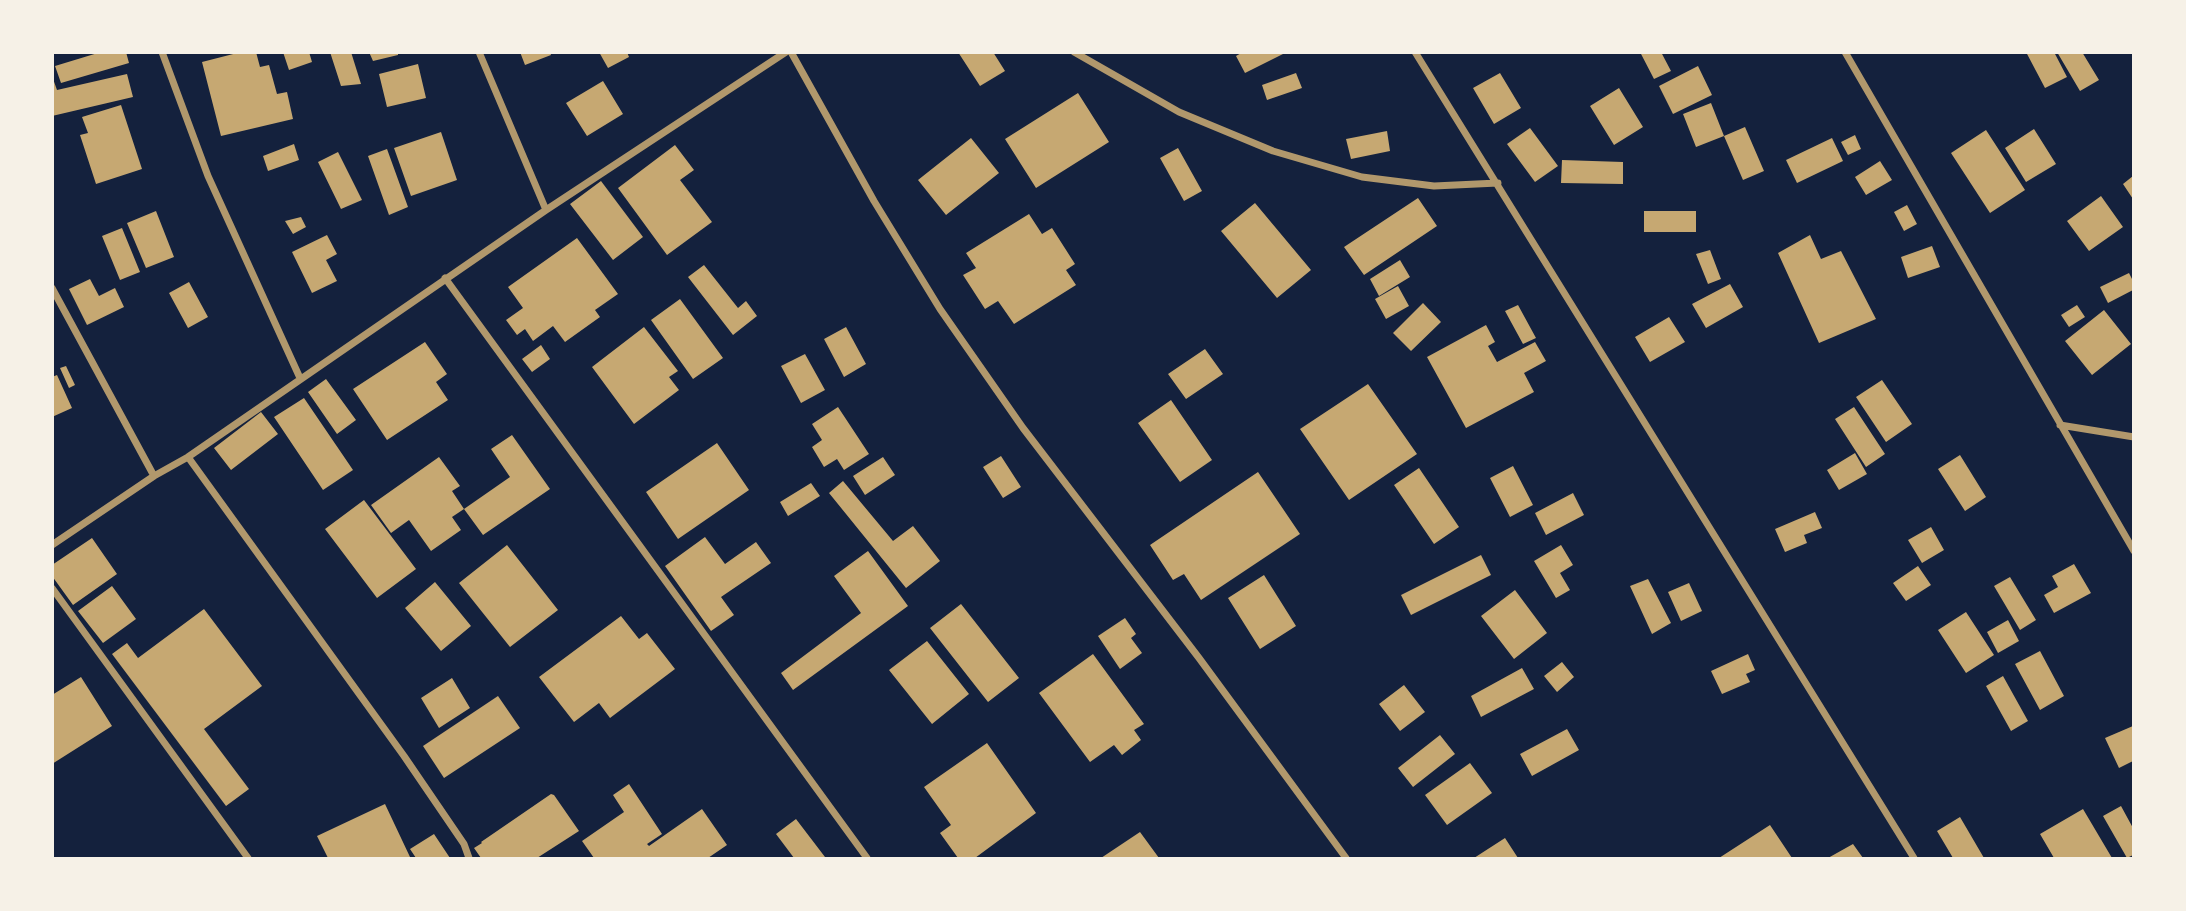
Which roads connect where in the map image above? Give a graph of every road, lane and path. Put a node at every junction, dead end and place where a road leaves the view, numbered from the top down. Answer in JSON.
{"nodes":[{"id":1,"x":162,"y":52,"type":"edge"},
{"id":2,"x":479,"y":52,"type":"edge"},
{"id":3,"x":789,"y":52,"type":"edge"},
{"id":4,"x":1074,"y":52,"type":"edge"},
{"id":5,"x":1415,"y":52,"type":"edge"},
{"id":6,"x":1845,"y":52,"type":"edge"},
{"id":7,"x":1498,"y":183,"type":"junction"},
{"id":8,"x":546,"y":210,"type":"junction"},
{"id":9,"x":445,"y":278,"type":"junction"},
{"id":10,"x":52,"y":288,"type":"edge"},
{"id":11,"x":300,"y":378,"type":"junction"},
{"id":12,"x":2060,"y":425,"type":"junction"},
{"id":13,"x":2133,"y":437,"type":"edge"},
{"id":14,"x":188,"y":457,"type":"junction"},
{"id":15,"x":154,"y":477,"type":"junction"},
{"id":16,"x":52,"y":545,"type":"edge"},
{"id":17,"x":2133,"y":551,"type":"edge"},
{"id":18,"x":52,"y":589,"type":"edge"},
{"id":19,"x":248,"y":859,"type":"edge"},
{"id":20,"x":469,"y":859,"type":"edge"},
{"id":21,"x":867,"y":859,"type":"edge"},
{"id":22,"x":1346,"y":859,"type":"edge"},
{"id":23,"x":1914,"y":859,"type":"edge"}],
"edges":[{"from":1,"to":11,"type":"street"},
{"from":2,"to":8,"type":"street"},
{"from":3,"to":8,"type":"street"},
{"from":3,"to":22,"type":"street"},
{"from":4,"to":7,"type":"street"},
{"from":5,"to":7,"type":"street"},
{"from":6,"to":12,"type":"street"},
{"from":7,"to":23,"type":"street"},
{"from":8,"to":9,"type":"street"},
{"from":9,"to":11,"type":"street"},
{"from":9,"to":21,"type":"street"},
{"from":10,"to":15,"type":"street"},
{"from":11,"to":14,"type":"street"},
{"from":12,"to":13,"type":"street"},
{"from":12,"to":17,"type":"street"},
{"from":14,"to":15,"type":"street"},
{"from":14,"to":20,"type":"street"},
{"from":15,"to":16,"type":"street"},
{"from":18,"to":19,"type":"street"}]}
